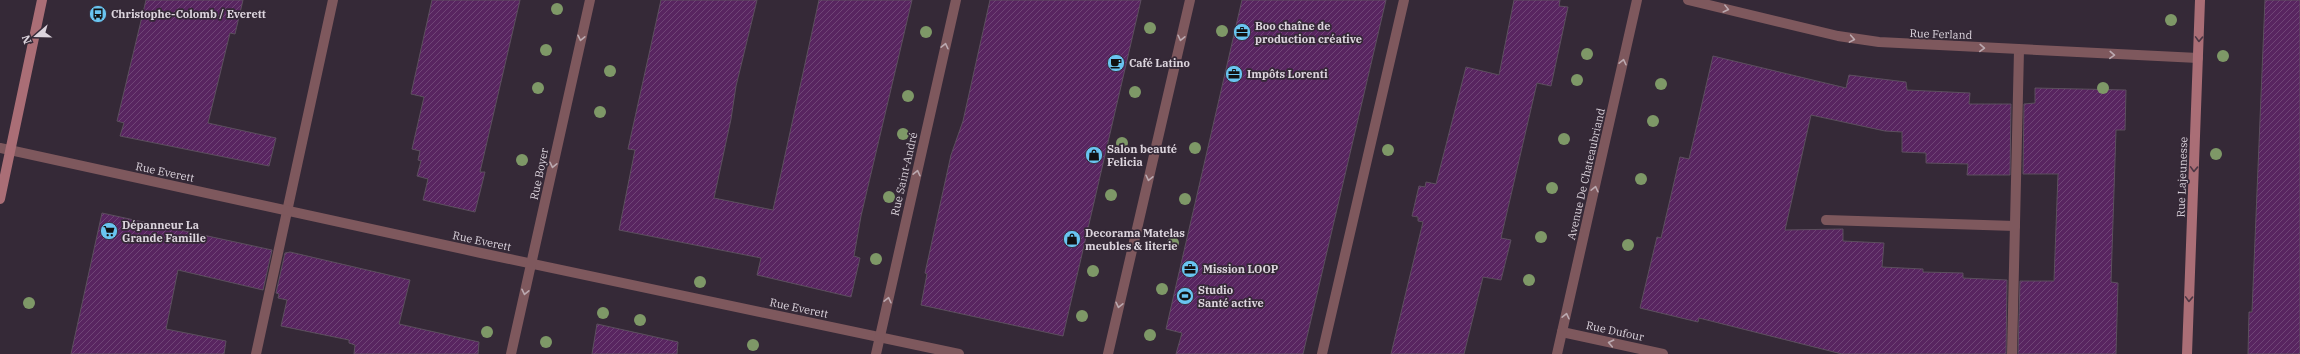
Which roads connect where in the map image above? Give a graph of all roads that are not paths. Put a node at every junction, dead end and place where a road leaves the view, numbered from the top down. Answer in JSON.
{"nodes":[{"id":1,"x":42,"y":0,"type":"edge"},
{"id":2,"x":333,"y":0,"type":"edge"},
{"id":3,"x":590,"y":0,"type":"edge"},
{"id":4,"x":956,"y":0,"type":"edge"},
{"id":5,"x":1190,"y":0,"type":"edge"},
{"id":6,"x":1404,"y":0,"type":"edge"},
{"id":7,"x":1638,"y":0,"type":"edge"},
{"id":8,"x":1688,"y":0,"type":"edge"},
{"id":9,"x":2200,"y":0,"type":"edge"},
{"id":10,"x":2019,"y":50,"type":"junction"},
{"id":11,"x":2198,"y":58,"type":"junction"},
{"id":12,"x":0,"y":148,"type":"edge"},
{"id":13,"x":11,"y":150,"type":"junction"},
{"id":14,"x":0,"y":199,"type":"edge"},
{"id":15,"x":287,"y":210,"type":"junction"},
{"id":16,"x":1826,"y":220,"type":"dead end"},
{"id":17,"x":2015,"y":226,"type":"junction"},
{"id":18,"x":531,"y":263,"type":"junction"},
{"id":19,"x":1562,"y":332,"type":"junction"},
{"id":20,"x":880,"y":338,"type":"junction"},
{"id":21,"x":256,"y":354,"type":"edge"},
{"id":22,"x":511,"y":354,"type":"edge"},
{"id":23,"x":876,"y":354,"type":"edge"},
{"id":24,"x":959,"y":354,"type":"edge"},
{"id":25,"x":1108,"y":354,"type":"edge"},
{"id":26,"x":1322,"y":354,"type":"edge"},
{"id":27,"x":1557,"y":354,"type":"edge"},
{"id":28,"x":1663,"y":354,"type":"edge"},
{"id":29,"x":2012,"y":354,"type":"edge"},
{"id":30,"x":2187,"y":354,"type":"edge"}],
"edges":[{"from":1,"to":13,"type":"main road"},
{"from":2,"to":15,"type":"street"},
{"from":3,"to":18,"type":"street","name":"Rue Boyer","one_way":true},
{"from":20,"to":4,"type":"street","name":"Rue Saint-André","one_way":true},
{"from":5,"to":25,"type":"street","one_way":true},
{"from":6,"to":26,"type":"street"},
{"from":19,"to":7,"type":"street","name":"Avenue De Chateaubriand","one_way":true},
{"from":8,"to":10,"type":"street","name":"Rue Ferland","one_way":true},
{"from":9,"to":11,"type":"main road","name":"Rue Lajeunesse","one_way":true},
{"from":10,"to":11,"type":"street","name":"Rue Ferland","one_way":true},
{"from":10,"to":17,"type":"street"},
{"from":11,"to":30,"type":"main road","name":"Rue Lajeunesse","one_way":true},
{"from":12,"to":13,"type":"street","name":"Rue Everett"},
{"from":13,"to":14,"type":"main road"},
{"from":13,"to":15,"type":"street","name":"Rue Everett"},
{"from":15,"to":18,"type":"street","name":"Rue Everett"},
{"from":15,"to":21,"type":"street"},
{"from":16,"to":17,"type":"street"},
{"from":17,"to":29,"type":"street"},
{"from":18,"to":20,"type":"street","name":"Rue Everett"},
{"from":18,"to":22,"type":"street","name":"Rue Boyer","one_way":true},
{"from":19,"to":27,"type":"street","name":"Avenue De Chateaubriand"},
{"from":28,"to":19,"type":"street","name":"Rue Dufour","one_way":true},
{"from":20,"to":23,"type":"street","name":"Rue Saint-André"},
{"from":20,"to":24,"type":"street","name":"Rue Everett"}]}
